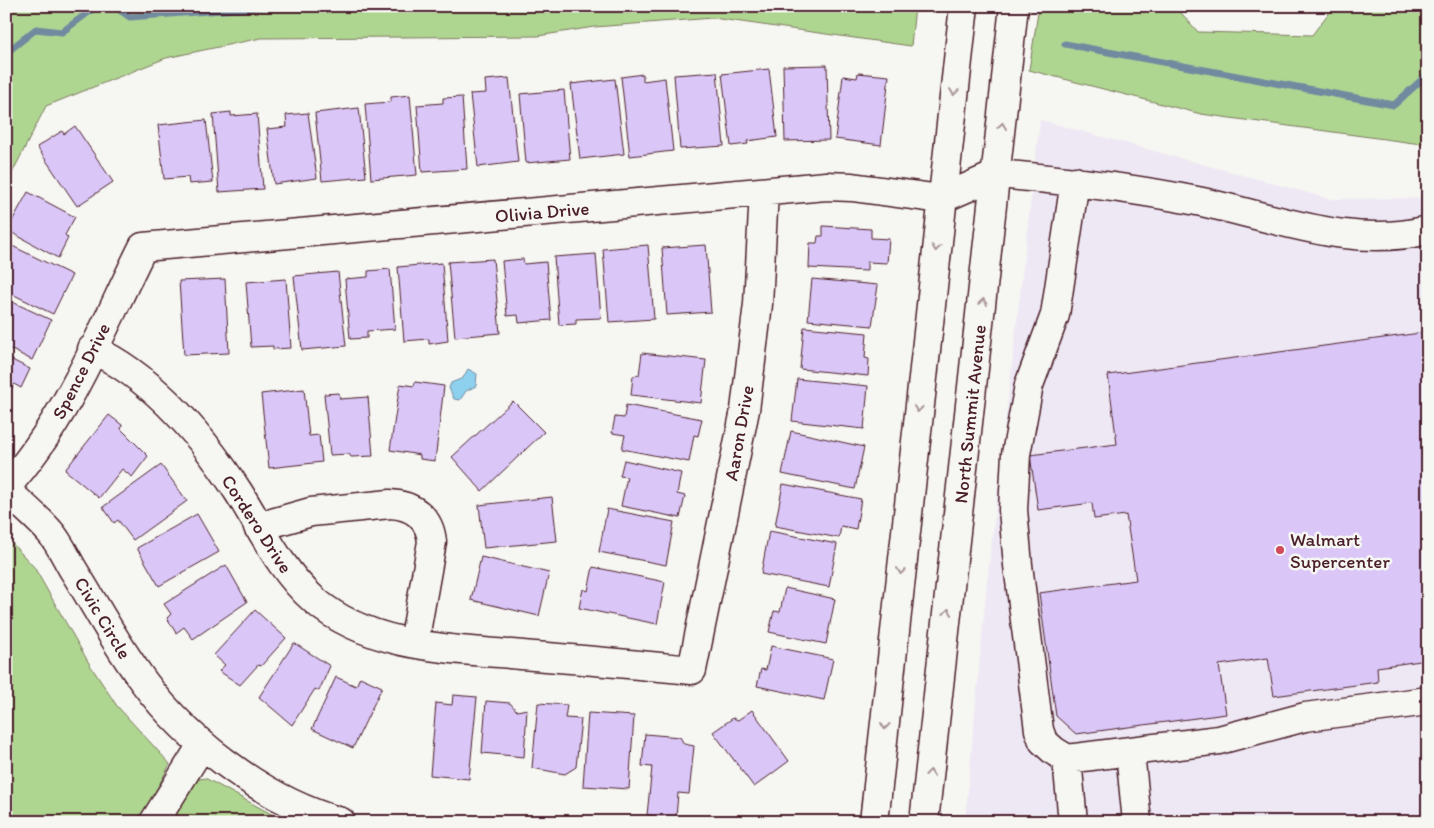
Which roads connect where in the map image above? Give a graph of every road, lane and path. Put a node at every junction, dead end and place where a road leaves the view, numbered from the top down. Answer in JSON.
{"nodes":[{"id":1,"x":964,"y":6,"type":"edge"},
{"id":2,"x":1014,"y":6,"type":"edge"},
{"id":3,"x":998,"y":174,"type":"junction"},
{"id":4,"x":1075,"y":181,"type":"junction"},
{"id":5,"x":764,"y":192,"type":"junction"},
{"id":6,"x":941,"y":199,"type":"junction"},
{"id":7,"x":1428,"y":230,"type":"edge"},
{"id":8,"x":142,"y":247,"type":"joint"},
{"id":9,"x":92,"y":349,"type":"junction"},
{"id":10,"x":6,"y":489,"type":"edge"},
{"id":11,"x":258,"y":527,"type":"junction"},
{"id":12,"x":414,"y":642,"type":"junction"},
{"id":13,"x":692,"y":670,"type":"joint"},
{"id":14,"x":1428,"y":701,"type":"edge"},
{"id":15,"x":202,"y":745,"type":"junction"},
{"id":16,"x":1130,"y":752,"type":"junction"},
{"id":17,"x":1067,"y":758,"type":"junction"},
{"id":18,"x":154,"y":822,"type":"edge"},
{"id":19,"x":341,"y":822,"type":"edge"},
{"id":20,"x":874,"y":822,"type":"edge"},
{"id":21,"x":924,"y":822,"type":"edge"},
{"id":22,"x":1073,"y":822,"type":"edge"},
{"id":23,"x":1137,"y":822,"type":"edge"}],
"edges":[{"from":1,"to":6,"type":"street","one_way":true},
{"from":3,"to":2,"type":"street","name":"North Summit Avenue","one_way":true},
{"from":3,"to":4,"type":"street"},
{"from":3,"to":6,"type":"street"},
{"from":21,"to":3,"type":"street","name":"North Summit Avenue","one_way":true},
{"from":4,"to":7,"type":"street"},
{"from":4,"to":17,"type":"street"},
{"from":5,"to":6,"type":"street","name":"Olivia Drive"},
{"from":5,"to":8,"type":"street","name":"Olivia Drive"},
{"from":5,"to":13,"type":"street","name":"Aaron Drive"},
{"from":6,"to":20,"type":"street","one_way":true},
{"from":8,"to":9,"type":"street","name":"Spence Drive"},
{"from":9,"to":10,"type":"street","name":"Spence Drive"},
{"from":9,"to":11,"type":"street","name":"Cordero Drive"},
{"from":10,"to":15,"type":"street","name":"Civic Circle"},
{"from":11,"to":12,"type":"street","name":"Cordero Drive"},
{"from":11,"to":12,"type":"street"},
{"from":12,"to":13,"type":"street","name":"Cordero Drive"},
{"from":14,"to":16,"type":"street"},
{"from":15,"to":18,"type":"street"},
{"from":15,"to":19,"type":"street","name":"Civic Circle"},
{"from":16,"to":17,"type":"street"},
{"from":16,"to":23,"type":"street"},
{"from":17,"to":22,"type":"street"}]}
